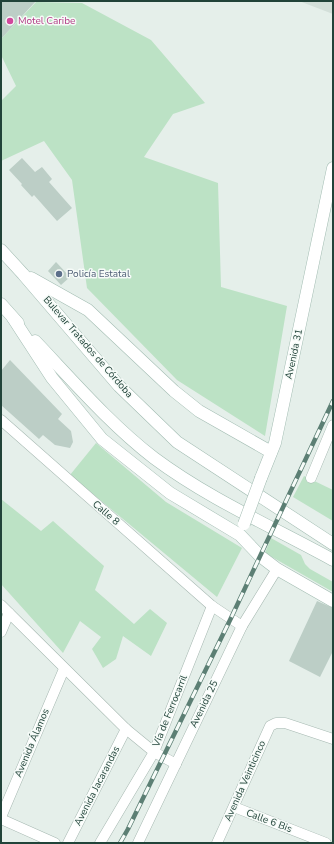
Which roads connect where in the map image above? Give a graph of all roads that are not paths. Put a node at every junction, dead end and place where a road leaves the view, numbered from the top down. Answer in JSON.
{"nodes":[{"id":1,"x":333,"y":168,"type":"edge"},
{"id":2,"x":1,"y":250,"type":"edge"},
{"id":3,"x":23,"y":274,"type":"junction"},
{"id":4,"x":1,"y":304,"type":"edge"},
{"id":5,"x":13,"y":318,"type":"junction"},
{"id":6,"x":1,"y":420,"type":"edge"},
{"id":7,"x":333,"y":425,"type":"edge"},
{"id":8,"x":271,"y":452,"type":"junction"},
{"id":9,"x":311,"y":478,"type":"dead end"},
{"id":10,"x":242,"y":530,"type":"junction"},
{"id":11,"x":317,"y":535,"type":"junction"},
{"id":12,"x":333,"y":539,"type":"edge"},
{"id":13,"x":333,"y":544,"type":"edge"},
{"id":14,"x":312,"y":548,"type":"junction"},
{"id":15,"x":333,"y":560,"type":"edge"},
{"id":16,"x":277,"y":569,"type":"junction"},
{"id":17,"x":333,"y":569,"type":"edge"},
{"id":18,"x":333,"y":601,"type":"edge"},
{"id":19,"x":1,"y":605,"type":"edge"},
{"id":20,"x":212,"y":606,"type":"junction"},
{"id":21,"x":9,"y":613,"type":"junction"},
{"id":22,"x":242,"y":626,"type":"junction"},
{"id":23,"x":1,"y":632,"type":"edge"},
{"id":24,"x":64,"y":669,"type":"junction"},
{"id":25,"x":126,"y":730,"type":"junction"},
{"id":26,"x":333,"y":739,"type":"edge"},
{"id":27,"x":154,"y":752,"type":"junction"},
{"id":28,"x":176,"y":764,"type":"junction"},
{"id":29,"x":234,"y":807,"type":"junction"},
{"id":30,"x":1,"y":818,"type":"edge"},
{"id":31,"x":55,"y":843,"type":"edge"},
{"id":32,"x":68,"y":843,"type":"edge"},
{"id":33,"x":100,"y":843,"type":"edge"},
{"id":34,"x":138,"y":843,"type":"edge"},
{"id":35,"x":217,"y":843,"type":"edge"},
{"id":36,"x":326,"y":843,"type":"edge"}],
"edges":[{"from":1,"to":8,"type":"main road","name":"Avenida 31"},
{"from":2,"to":3,"type":"main road","name":"Bulevar Tratados de Córdoba"},
{"from":3,"to":8,"type":"main road"},
{"from":3,"to":11,"type":"main road","name":"Bulevar Tratados de Córdoba"},
{"from":4,"to":5,"type":"main road"},
{"from":5,"to":10,"type":"main road"},
{"from":5,"to":14,"type":"main road"},
{"from":6,"to":20,"type":"street","name":"Calle 8"},
{"from":7,"to":9,"type":"street"},
{"from":8,"to":10,"type":"main road","name":"Avenida 31","bridge":true},
{"from":10,"to":16,"type":"main road"},
{"from":11,"to":12,"type":"main road","name":"Bulevar Tratados de Córdoba"},
{"from":11,"to":13,"type":"main road","name":"Bulevar Tratados de Córdoba"},
{"from":14,"to":15,"type":"main road"},
{"from":14,"to":17,"type":"main road"},
{"from":16,"to":18,"type":"main road"},
{"from":16,"to":22,"type":"street","name":"Avenida 25"},
{"from":19,"to":21,"type":"street"},
{"from":20,"to":22,"type":"street"},
{"from":20,"to":27,"type":"street","name":"Vía de Ferrocarril"},
{"from":21,"to":23,"type":"street"},
{"from":21,"to":24,"type":"street"},
{"from":22,"to":28,"type":"street","name":"Avenida 25"},
{"from":24,"to":25,"type":"street"},
{"from":24,"to":30,"type":"street","name":"Avenida Álamos"},
{"from":25,"to":27,"type":"street"},
{"from":25,"to":32,"type":"street","name":"Avenida Jacarandas"},
{"from":26,"to":29,"type":"street","name":"Avenida Veinticinco"},
{"from":27,"to":28,"type":"street"},
{"from":27,"to":33,"type":"street","name":"Vía de Ferrocarril"},
{"from":28,"to":34,"type":"street","name":"Avenida 25"},
{"from":29,"to":35,"type":"street","name":"Avenida Veinticinco"},
{"from":29,"to":36,"type":"street","name":"Calle 6 Bis"},
{"from":30,"to":31,"type":"street"}]}
